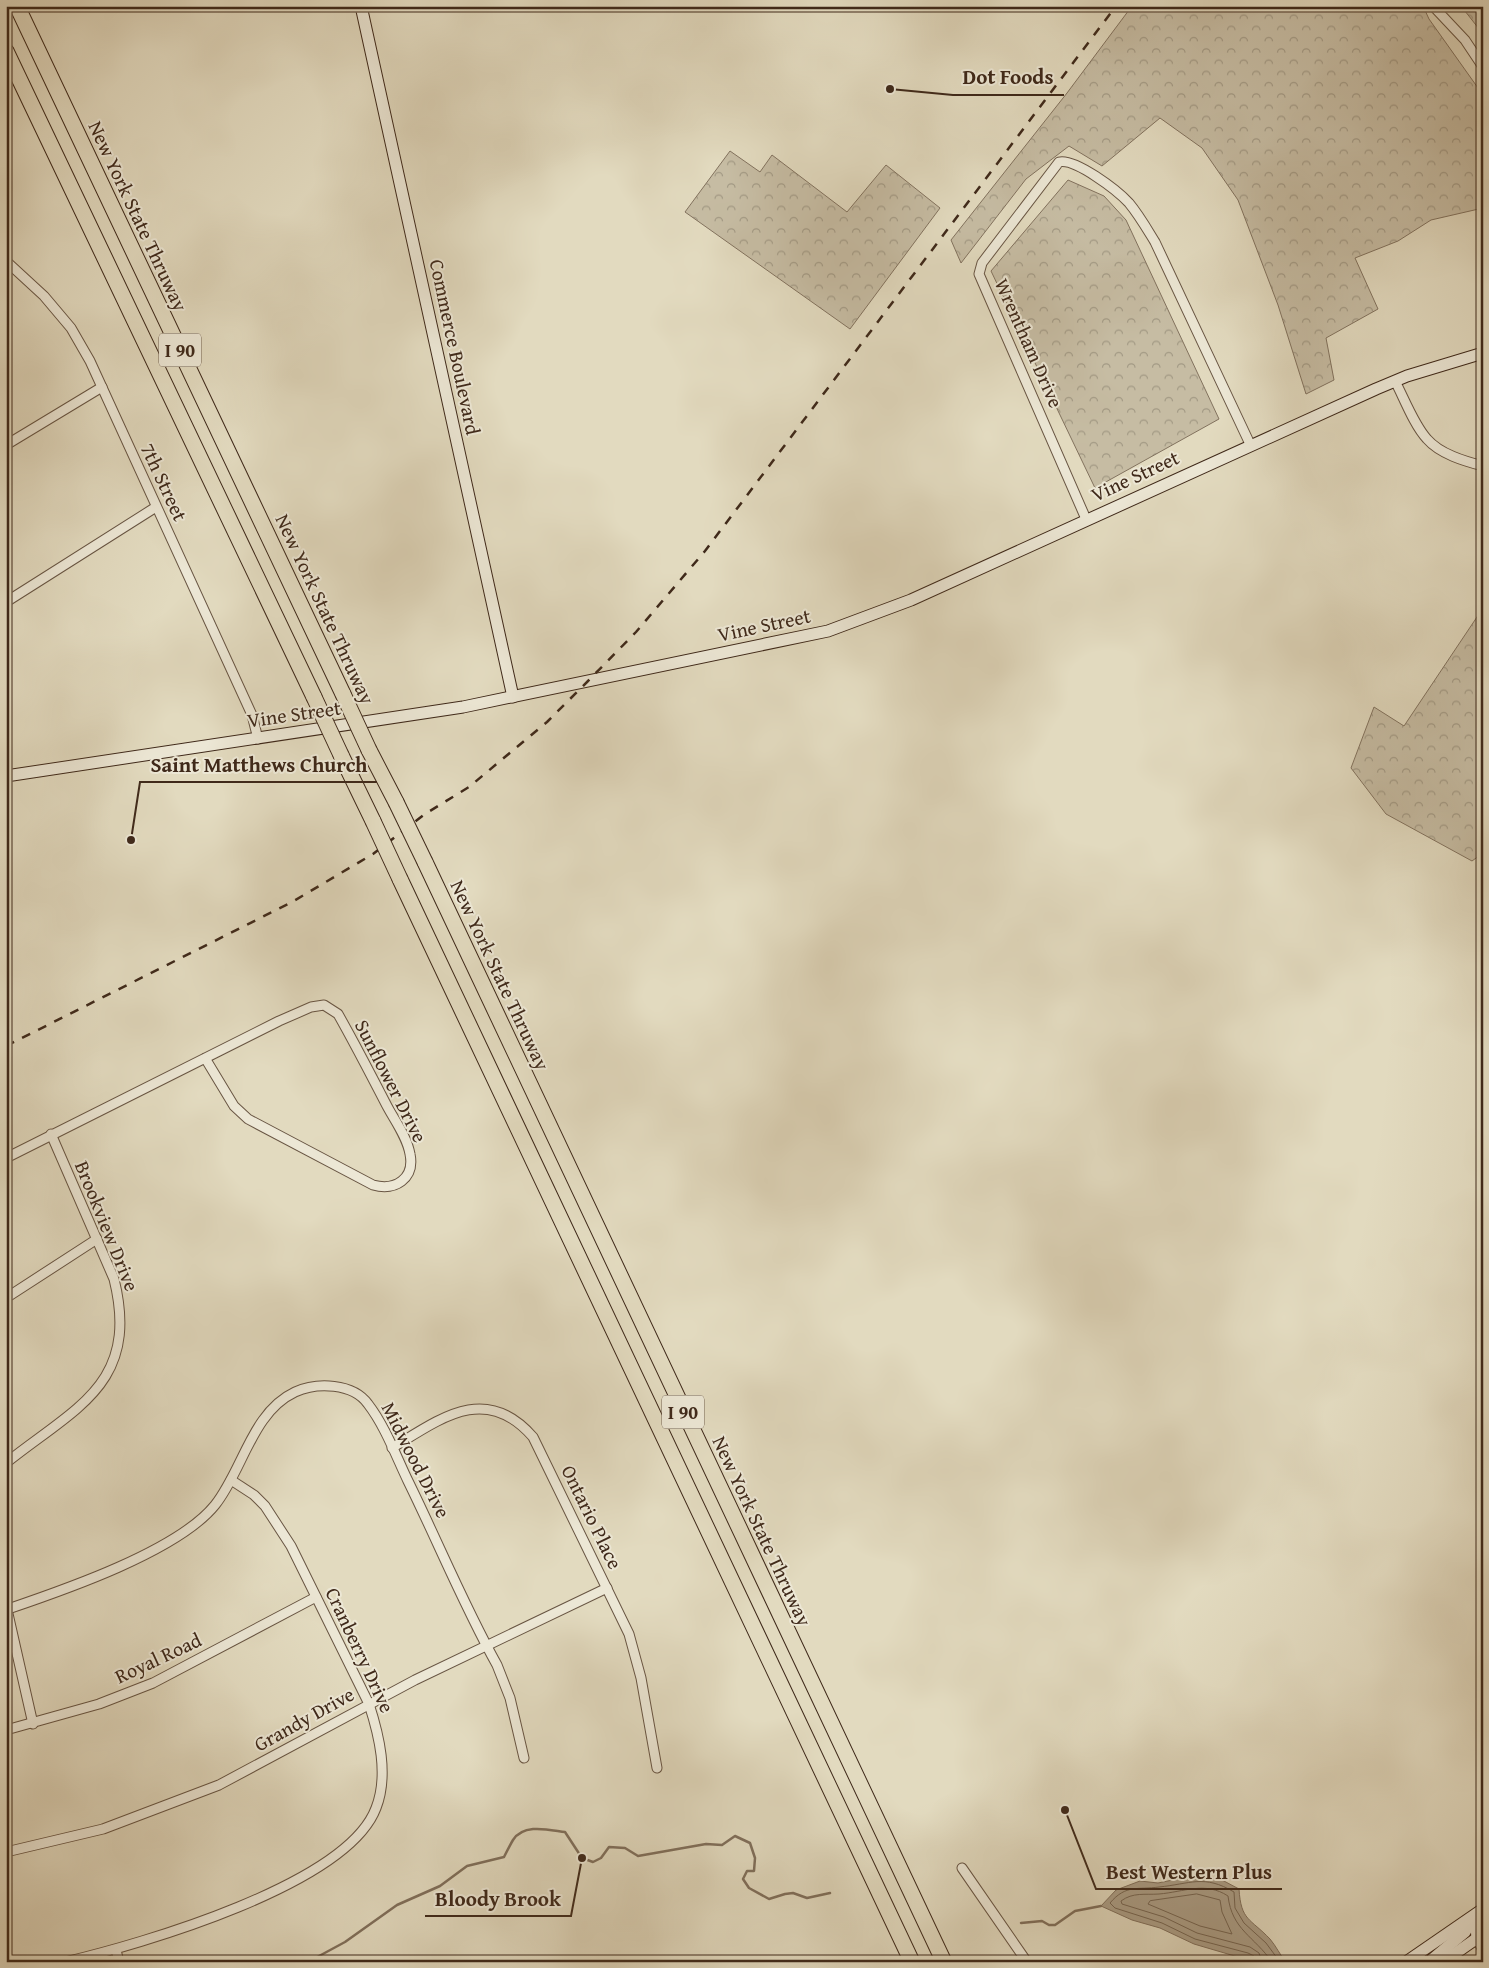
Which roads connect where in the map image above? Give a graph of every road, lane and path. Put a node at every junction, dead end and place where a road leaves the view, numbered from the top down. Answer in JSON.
{"nodes":[{"id":1,"x":16,"y":6,"type":"edge"},
{"id":2,"x":361,"y":6,"type":"edge"},
{"id":3,"x":1432,"y":6,"type":"edge"},
{"id":4,"x":6,"y":51,"type":"edge"},
{"id":5,"x":1483,"y":67,"type":"edge"},
{"id":6,"x":6,"y":261,"type":"edge"},
{"id":7,"x":1483,"y":353,"type":"edge"},
{"id":8,"x":1395,"y":381,"type":"junction"},
{"id":9,"x":102,"y":387,"type":"junction"},
{"id":10,"x":1250,"y":444,"type":"junction"},
{"id":11,"x":6,"y":445,"type":"edge"},
{"id":12,"x":1483,"y":466,"type":"edge"},
{"id":13,"x":156,"y":507,"type":"junction"},
{"id":14,"x":1086,"y":519,"type":"junction"},
{"id":15,"x":6,"y":602,"type":"edge"},
{"id":16,"x":513,"y":697,"type":"junction"},
{"id":17,"x":258,"y":739,"type":"junction"},
{"id":18,"x":6,"y":776,"type":"edge"},
{"id":19,"x":205,"y":1058,"type":"junction"},
{"id":20,"x":51,"y":1134,"type":"junction"},
{"id":21,"x":6,"y":1158,"type":"edge"},
{"id":22,"x":97,"y":1239,"type":"junction"},
{"id":23,"x":6,"y":1298,"type":"edge"},
{"id":24,"x":392,"y":1448,"type":"junction"},
{"id":25,"x":6,"y":1463,"type":"edge"},
{"id":26,"x":231,"y":1480,"type":"junction"},
{"id":27,"x":607,"y":1588,"type":"junction"},
{"id":28,"x":316,"y":1597,"type":"junction"},
{"id":29,"x":7,"y":1606,"type":"edge"},
{"id":30,"x":486,"y":1645,"type":"junction"},
{"id":31,"x":369,"y":1704,"type":"junction"},
{"id":32,"x":33,"y":1724,"type":"junction"},
{"id":33,"x":6,"y":1730,"type":"edge"},
{"id":34,"x":524,"y":1758,"type":"dead end"},
{"id":35,"x":657,"y":1768,"type":"dead end"},
{"id":36,"x":6,"y":1852,"type":"edge"},
{"id":37,"x":962,"y":1868,"type":"dead end"},
{"id":38,"x":1478,"y":1913,"type":"edge"},
{"id":39,"x":1483,"y":1926,"type":"edge"},
{"id":40,"x":1461,"y":1930,"type":"junction"},
{"id":41,"x":1479,"y":1936,"type":"edge"},
{"id":42,"x":116,"y":1950,"type":"junction"},
{"id":43,"x":1483,"y":1950,"type":"edge"},
{"id":44,"x":65,"y":1962,"type":"edge"},
{"id":45,"x":119,"y":1962,"type":"edge"},
{"id":46,"x":912,"y":1962,"type":"edge"},
{"id":47,"x":944,"y":1962,"type":"edge"},
{"id":48,"x":1027,"y":1962,"type":"edge"},
{"id":49,"x":1406,"y":1962,"type":"edge"},
{"id":50,"x":1429,"y":1962,"type":"edge"},
{"id":51,"x":1444,"y":1962,"type":"edge"}],
"edges":[{"from":1,"to":47,"type":"highway","name":"New York State Thruway","number":"I 90","bridge":true},
{"from":2,"to":16,"type":"street","name":"Commerce Boulevard"},
{"from":3,"to":5,"type":"street"},
{"from":4,"to":46,"type":"highway","number":"I 90","bridge":true},
{"from":6,"to":9,"type":"street","name":"7th Street"},
{"from":7,"to":8,"type":"street","name":"Vine Street"},
{"from":8,"to":10,"type":"street","name":"Vine Street"},
{"from":8,"to":12,"type":"street"},
{"from":9,"to":11,"type":"street"},
{"from":9,"to":13,"type":"street","name":"7th Street"},
{"from":10,"to":14,"type":"street","name":"Vine Street"},
{"from":10,"to":14,"type":"street","name":"Wrentham Drive"},
{"from":13,"to":15,"type":"street"},
{"from":13,"to":17,"type":"street","name":"7th Street"},
{"from":14,"to":16,"type":"street","name":"Vine Street"},
{"from":16,"to":17,"type":"street","name":"Vine Street"},
{"from":17,"to":18,"type":"street","name":"Vine Street"},
{"from":19,"to":19,"type":"street","name":"Sunflower Drive"},
{"from":19,"to":20,"type":"street","name":"Sunflower Drive"},
{"from":20,"to":21,"type":"street","name":"Sunflower Drive"},
{"from":20,"to":22,"type":"street","name":"Brookview Drive"},
{"from":22,"to":23,"type":"street"},
{"from":22,"to":25,"type":"street","name":"Brookview Drive"},
{"from":24,"to":26,"type":"street","name":"Midwood Drive"},
{"from":24,"to":27,"type":"street","name":"Ontario Place"},
{"from":24,"to":30,"type":"street","name":"Midwood Drive"},
{"from":26,"to":28,"type":"street","name":"Cranberry Drive"},
{"from":26,"to":29,"type":"street","name":"Midwood Drive"},
{"from":27,"to":30,"type":"street","name":"Grandy Drive"},
{"from":27,"to":35,"type":"street","name":"Ontario Place"},
{"from":28,"to":31,"type":"street","name":"Cranberry Drive"},
{"from":28,"to":32,"type":"street","name":"Royal Road"},
{"from":29,"to":32,"type":"street"},
{"from":30,"to":31,"type":"street","name":"Grandy Drive"},
{"from":30,"to":34,"type":"street","name":"Midwood Drive"},
{"from":31,"to":36,"type":"street","name":"Grandy Drive"},
{"from":31,"to":42,"type":"street","name":"Cranberry Drive"},
{"from":32,"to":33,"type":"street","name":"Royal Road"},
{"from":37,"to":48,"type":"street"},
{"from":38,"to":40,"type":"street"},
{"from":38,"to":41,"type":"street"},
{"from":39,"to":41,"type":"street"},
{"from":40,"to":41,"type":"street"},
{"from":40,"to":49,"type":"street"},
{"from":40,"to":50,"type":"street"},
{"from":41,"to":43,"type":"street"},
{"from":41,"to":51,"type":"street"},
{"from":42,"to":44,"type":"street","name":"Cranberry Drive"},
{"from":42,"to":45,"type":"street"}]}
